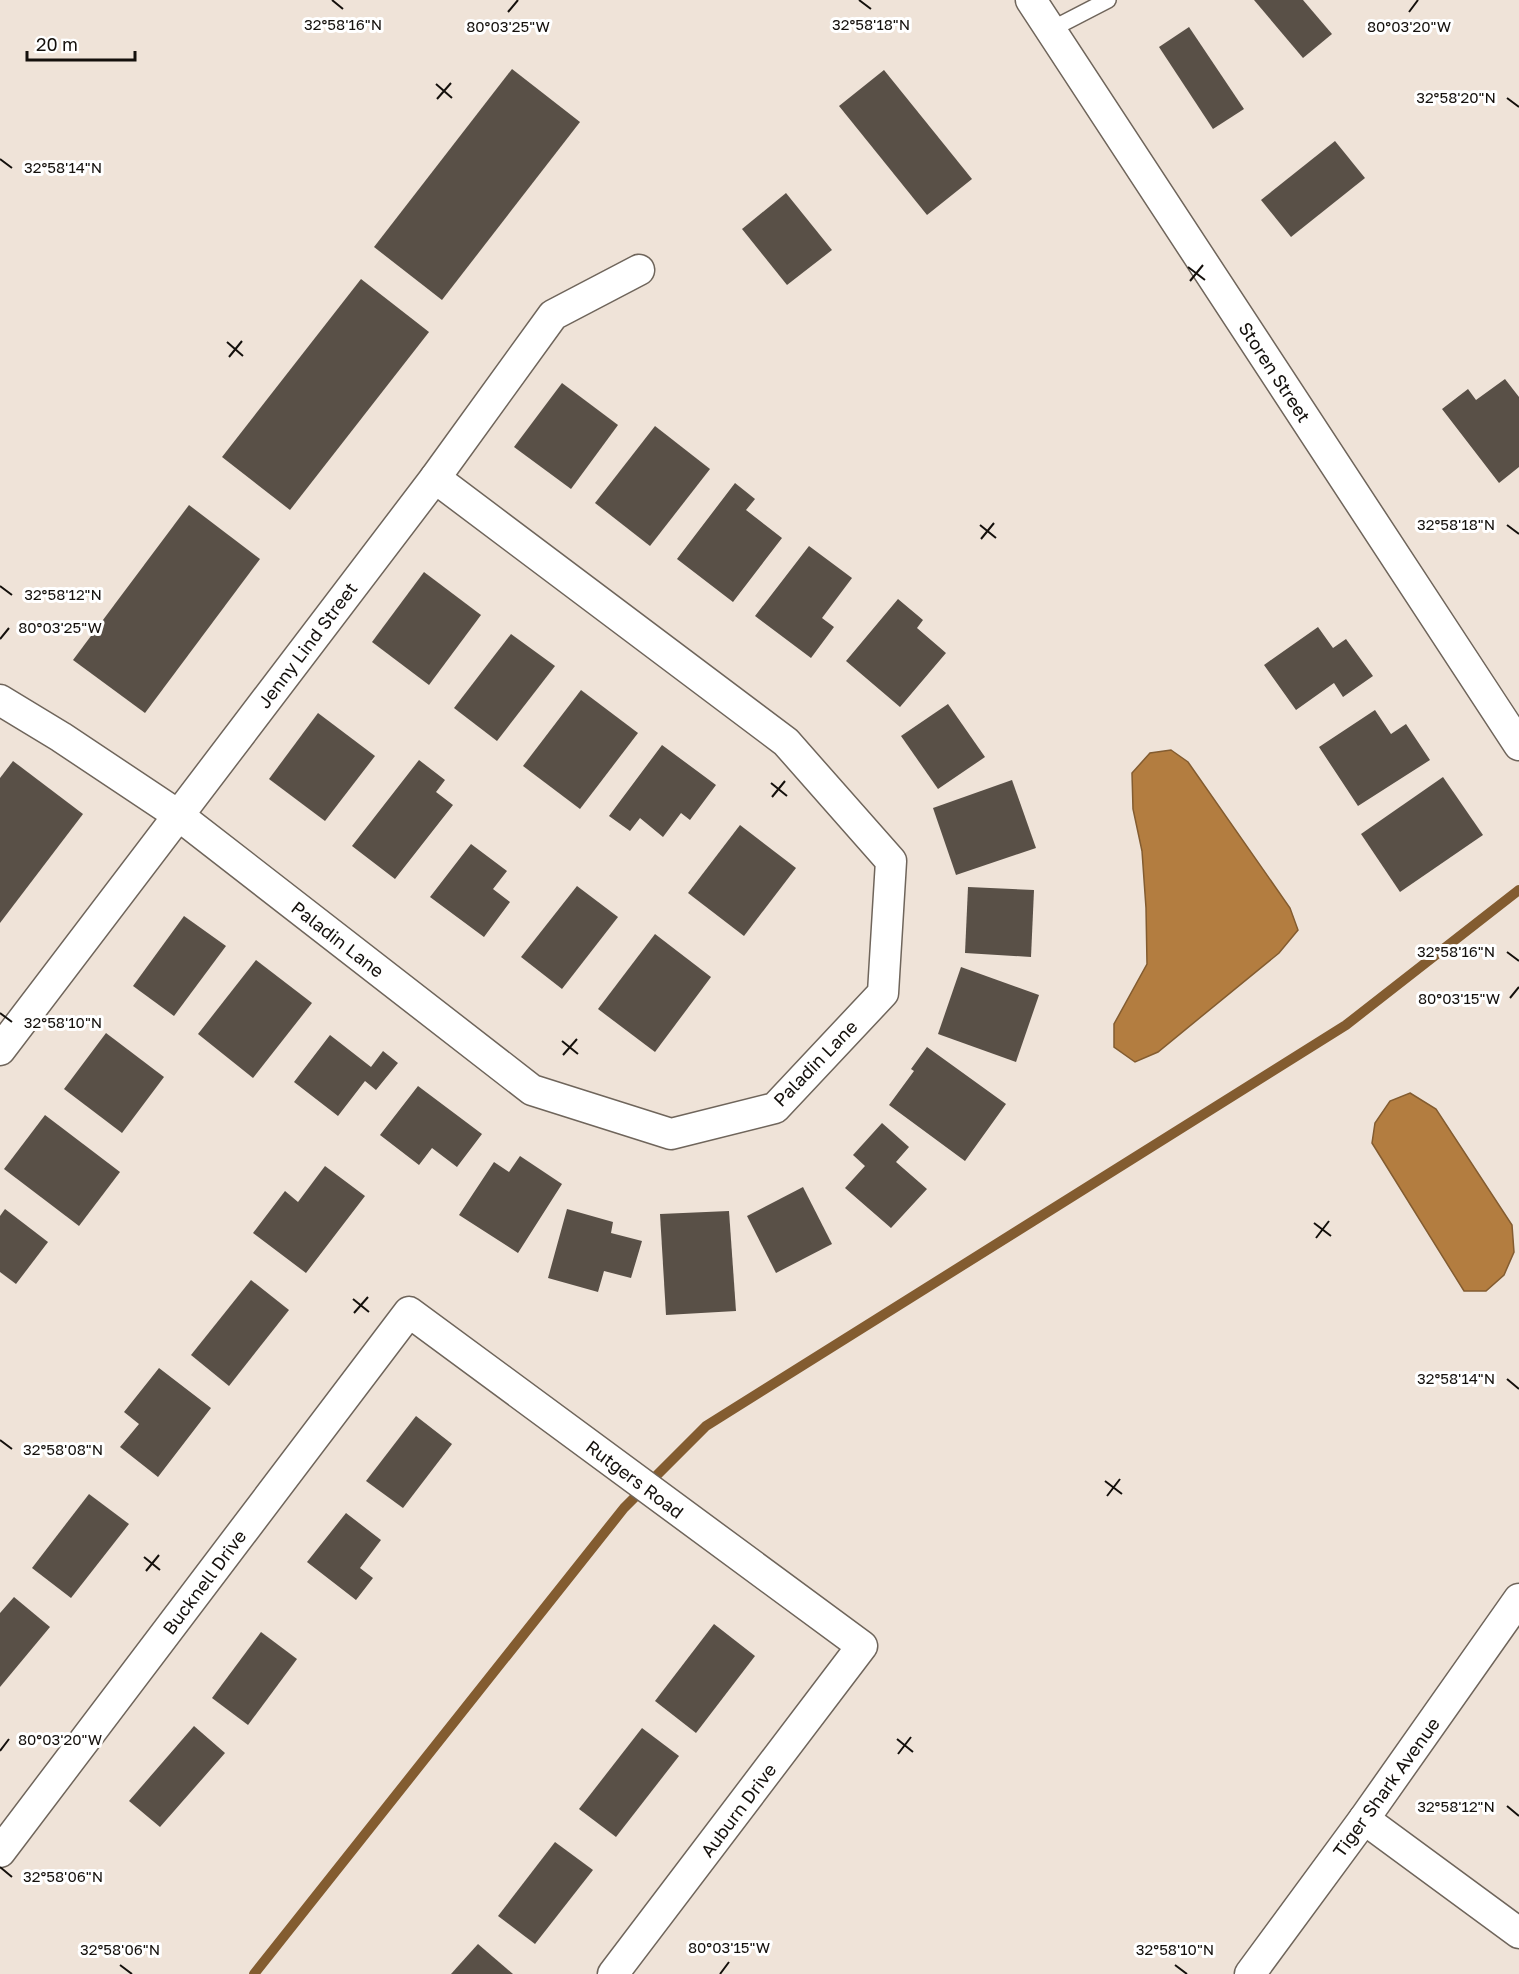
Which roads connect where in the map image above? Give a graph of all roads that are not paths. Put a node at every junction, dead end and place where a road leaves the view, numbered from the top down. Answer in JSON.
{"nodes":[{"id":1,"x":1031,"y":0,"type":"edge"},
{"id":2,"x":1108,"y":0,"type":"edge"},
{"id":3,"x":1050,"y":30,"type":"junction"},
{"id":4,"x":639,"y":270,"type":"dead end"},
{"id":5,"x":435,"y":478,"type":"junction"},
{"id":6,"x":0,"y":700,"type":"edge"},
{"id":7,"x":1519,"y":745,"type":"edge"},
{"id":8,"x":178,"y":815,"type":"junction"},
{"id":9,"x":0,"y":1050,"type":"edge"},
{"id":10,"x":409,"y":1312,"type":"joint"},
{"id":11,"x":1519,"y":1599,"type":"edge"},
{"id":12,"x":862,"y":1646,"type":"joint"},
{"id":13,"x":1364,"y":1819,"type":"junction"},
{"id":14,"x":0,"y":1852,"type":"edge"},
{"id":15,"x":1519,"y":1933,"type":"edge"},
{"id":16,"x":613,"y":1974,"type":"edge"},
{"id":17,"x":1250,"y":1974,"type":"edge"}],
"edges":[{"from":1,"to":3,"type":"street","name":"Storen Street"},
{"from":2,"to":3,"type":"lane"},
{"from":3,"to":7,"type":"street","name":"Storen Street"},
{"from":4,"to":5,"type":"street","name":"Jenny Lind Street"},
{"from":5,"to":8,"type":"street","name":"Jenny Lind Street"},
{"from":5,"to":8,"type":"street","name":"Paladin Lane"},
{"from":6,"to":8,"type":"street","name":"Paladin Lane"},
{"from":8,"to":9,"type":"street","name":"Jenny Lind Street"},
{"from":10,"to":12,"type":"street","name":"Rutgers Road"},
{"from":10,"to":14,"type":"street","name":"Bucknell Drive"},
{"from":11,"to":13,"type":"street","name":"Tiger Shark Avenue"},
{"from":12,"to":16,"type":"street","name":"Auburn Drive"},
{"from":13,"to":15,"type":"street"},
{"from":13,"to":17,"type":"street","name":"Tiger Shark Avenue"}]}
